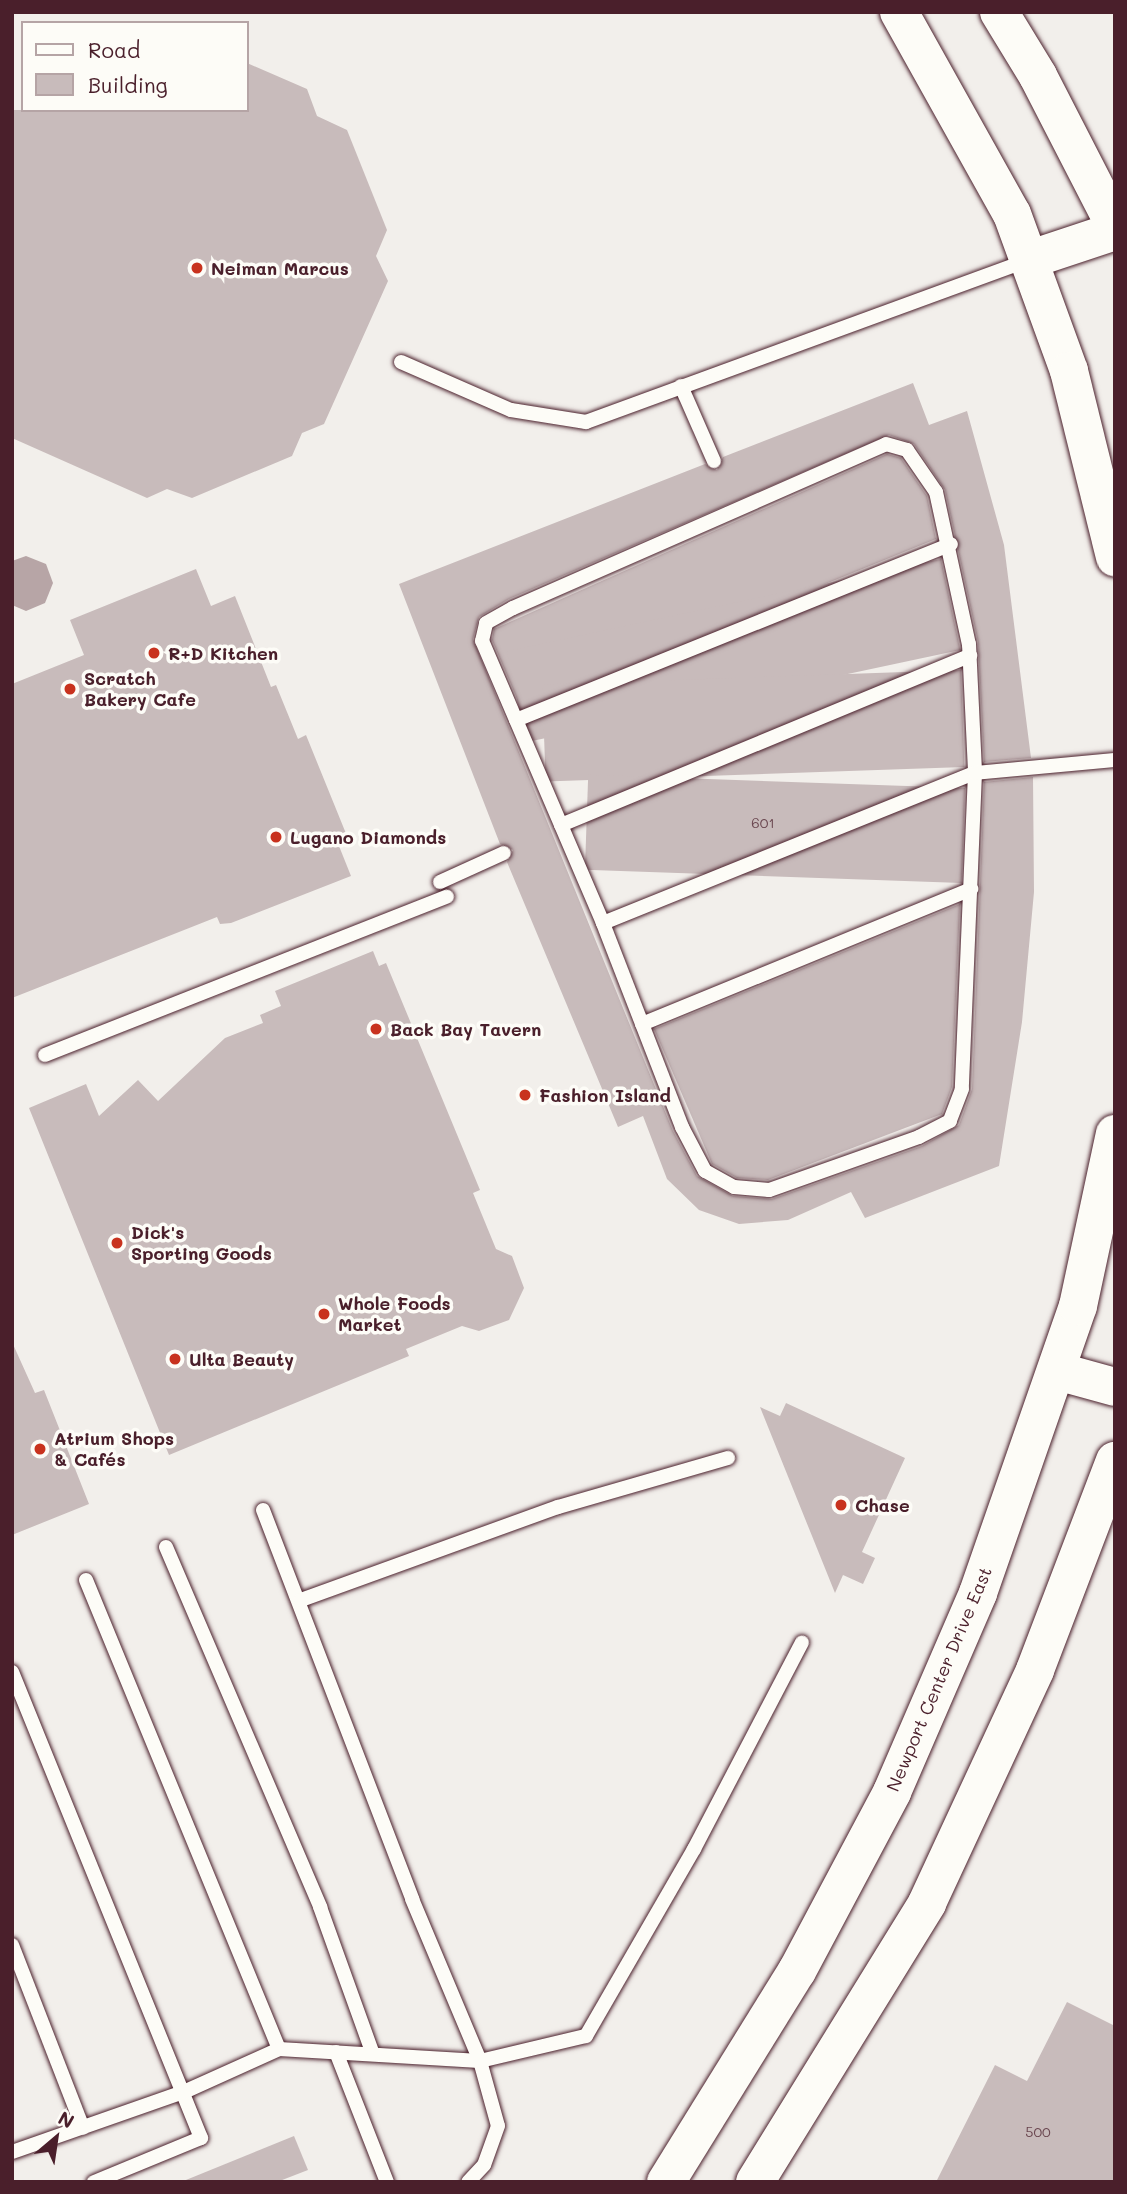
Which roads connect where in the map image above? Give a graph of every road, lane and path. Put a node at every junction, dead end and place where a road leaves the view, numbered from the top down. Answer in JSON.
{"nodes":[{"id":1,"x":899,"y":12,"type":"edge"},
{"id":2,"x":999,"y":12,"type":"edge"},
{"id":3,"x":1115,"y":229,"type":"edge"},
{"id":4,"x":1028,"y":260,"type":"junction"},
{"id":5,"x":401,"y":362,"type":"dead end"},
{"id":6,"x":681,"y":386,"type":"junction"},
{"id":7,"x":714,"y":461,"type":"dead end"},
{"id":8,"x":951,"y":544,"type":"junction"},
{"id":9,"x":1115,"y":556,"type":"edge"},
{"id":10,"x":970,"y":656,"type":"junction"},
{"id":11,"x":516,"y":720,"type":"junction"},
{"id":12,"x":1115,"y":760,"type":"edge"},
{"id":13,"x":975,"y":773,"type":"junction"},
{"id":14,"x":561,"y":825,"type":"junction"},
{"id":15,"x":504,"y":853,"type":"dead end"},
{"id":16,"x":440,"y":882,"type":"dead end"},
{"id":17,"x":971,"y":889,"type":"junction"},
{"id":18,"x":447,"y":897,"type":"dead end"},
{"id":19,"x":603,"y":923,"type":"junction"},
{"id":20,"x":642,"y":1024,"type":"junction"},
{"id":21,"x":45,"y":1055,"type":"dead end"},
{"id":22,"x":1115,"y":1134,"type":"edge"},
{"id":23,"x":1057,"y":1371,"type":"junction"},
{"id":24,"x":1115,"y":1388,"type":"edge"},
{"id":25,"x":728,"y":1458,"type":"dead end"},
{"id":26,"x":1115,"y":1461,"type":"edge"},
{"id":27,"x":263,"y":1510,"type":"dead end"},
{"id":28,"x":166,"y":1547,"type":"dead end"},
{"id":29,"x":86,"y":1580,"type":"dead end"},
{"id":30,"x":301,"y":1600,"type":"junction"},
{"id":31,"x":802,"y":1642,"type":"dead end"},
{"id":32,"x":12,"y":1672,"type":"edge"},
{"id":33,"x":12,"y":1945,"type":"edge"},
{"id":34,"x":279,"y":2049,"type":"junction"},
{"id":35,"x":336,"y":2052,"type":"junction"},
{"id":36,"x":373,"y":2054,"type":"junction"},
{"id":37,"x":480,"y":2061,"type":"junction"},
{"id":38,"x":186,"y":2091,"type":"junction"},
{"id":39,"x":83,"y":2128,"type":"junction"},
{"id":40,"x":12,"y":2152,"type":"edge"},
{"id":41,"x":94,"y":2182,"type":"edge"},
{"id":42,"x":387,"y":2182,"type":"edge"},
{"id":43,"x":468,"y":2182,"type":"edge"},
{"id":44,"x":666,"y":2182,"type":"edge"},
{"id":45,"x":755,"y":2182,"type":"edge"}],
"edges":[{"from":1,"to":4,"type":"main road"},
{"from":2,"to":3,"type":"main road"},
{"from":3,"to":4,"type":"main road"},
{"from":4,"to":6,"type":"lane"},
{"from":4,"to":9,"type":"main road"},
{"from":5,"to":6,"type":"lane"},
{"from":6,"to":7,"type":"lane"},
{"from":8,"to":10,"type":"lane"},
{"from":8,"to":11,"type":"lane"},
{"from":8,"to":11,"type":"lane"},
{"from":10,"to":13,"type":"lane"},
{"from":10,"to":14,"type":"lane"},
{"from":11,"to":14,"type":"lane"},
{"from":12,"to":13,"type":"lane"},
{"from":13,"to":17,"type":"lane"},
{"from":13,"to":19,"type":"lane"},
{"from":14,"to":19,"type":"lane"},
{"from":15,"to":16,"type":"lane"},
{"from":17,"to":20,"type":"lane"},
{"from":17,"to":20,"type":"lane"},
{"from":18,"to":21,"type":"lane"},
{"from":19,"to":20,"type":"lane"},
{"from":22,"to":23,"type":"main road","name":"Newport Center Drive East"},
{"from":23,"to":24,"type":"main road"},
{"from":23,"to":44,"type":"main road","name":"Newport Center Drive East"},
{"from":25,"to":30,"type":"lane"},
{"from":26,"to":45,"type":"main road"},
{"from":27,"to":30,"type":"lane"},
{"from":28,"to":36,"type":"lane"},
{"from":29,"to":34,"type":"lane"},
{"from":30,"to":37,"type":"lane"},
{"from":31,"to":37,"type":"lane"},
{"from":32,"to":38,"type":"lane"},
{"from":33,"to":39,"type":"lane"},
{"from":34,"to":35,"type":"lane"},
{"from":34,"to":38,"type":"lane"},
{"from":35,"to":36,"type":"lane"},
{"from":35,"to":42,"type":"lane"},
{"from":36,"to":37,"type":"lane"},
{"from":37,"to":43,"type":"lane"},
{"from":38,"to":39,"type":"lane"},
{"from":38,"to":41,"type":"lane"},
{"from":39,"to":40,"type":"lane"}]}
